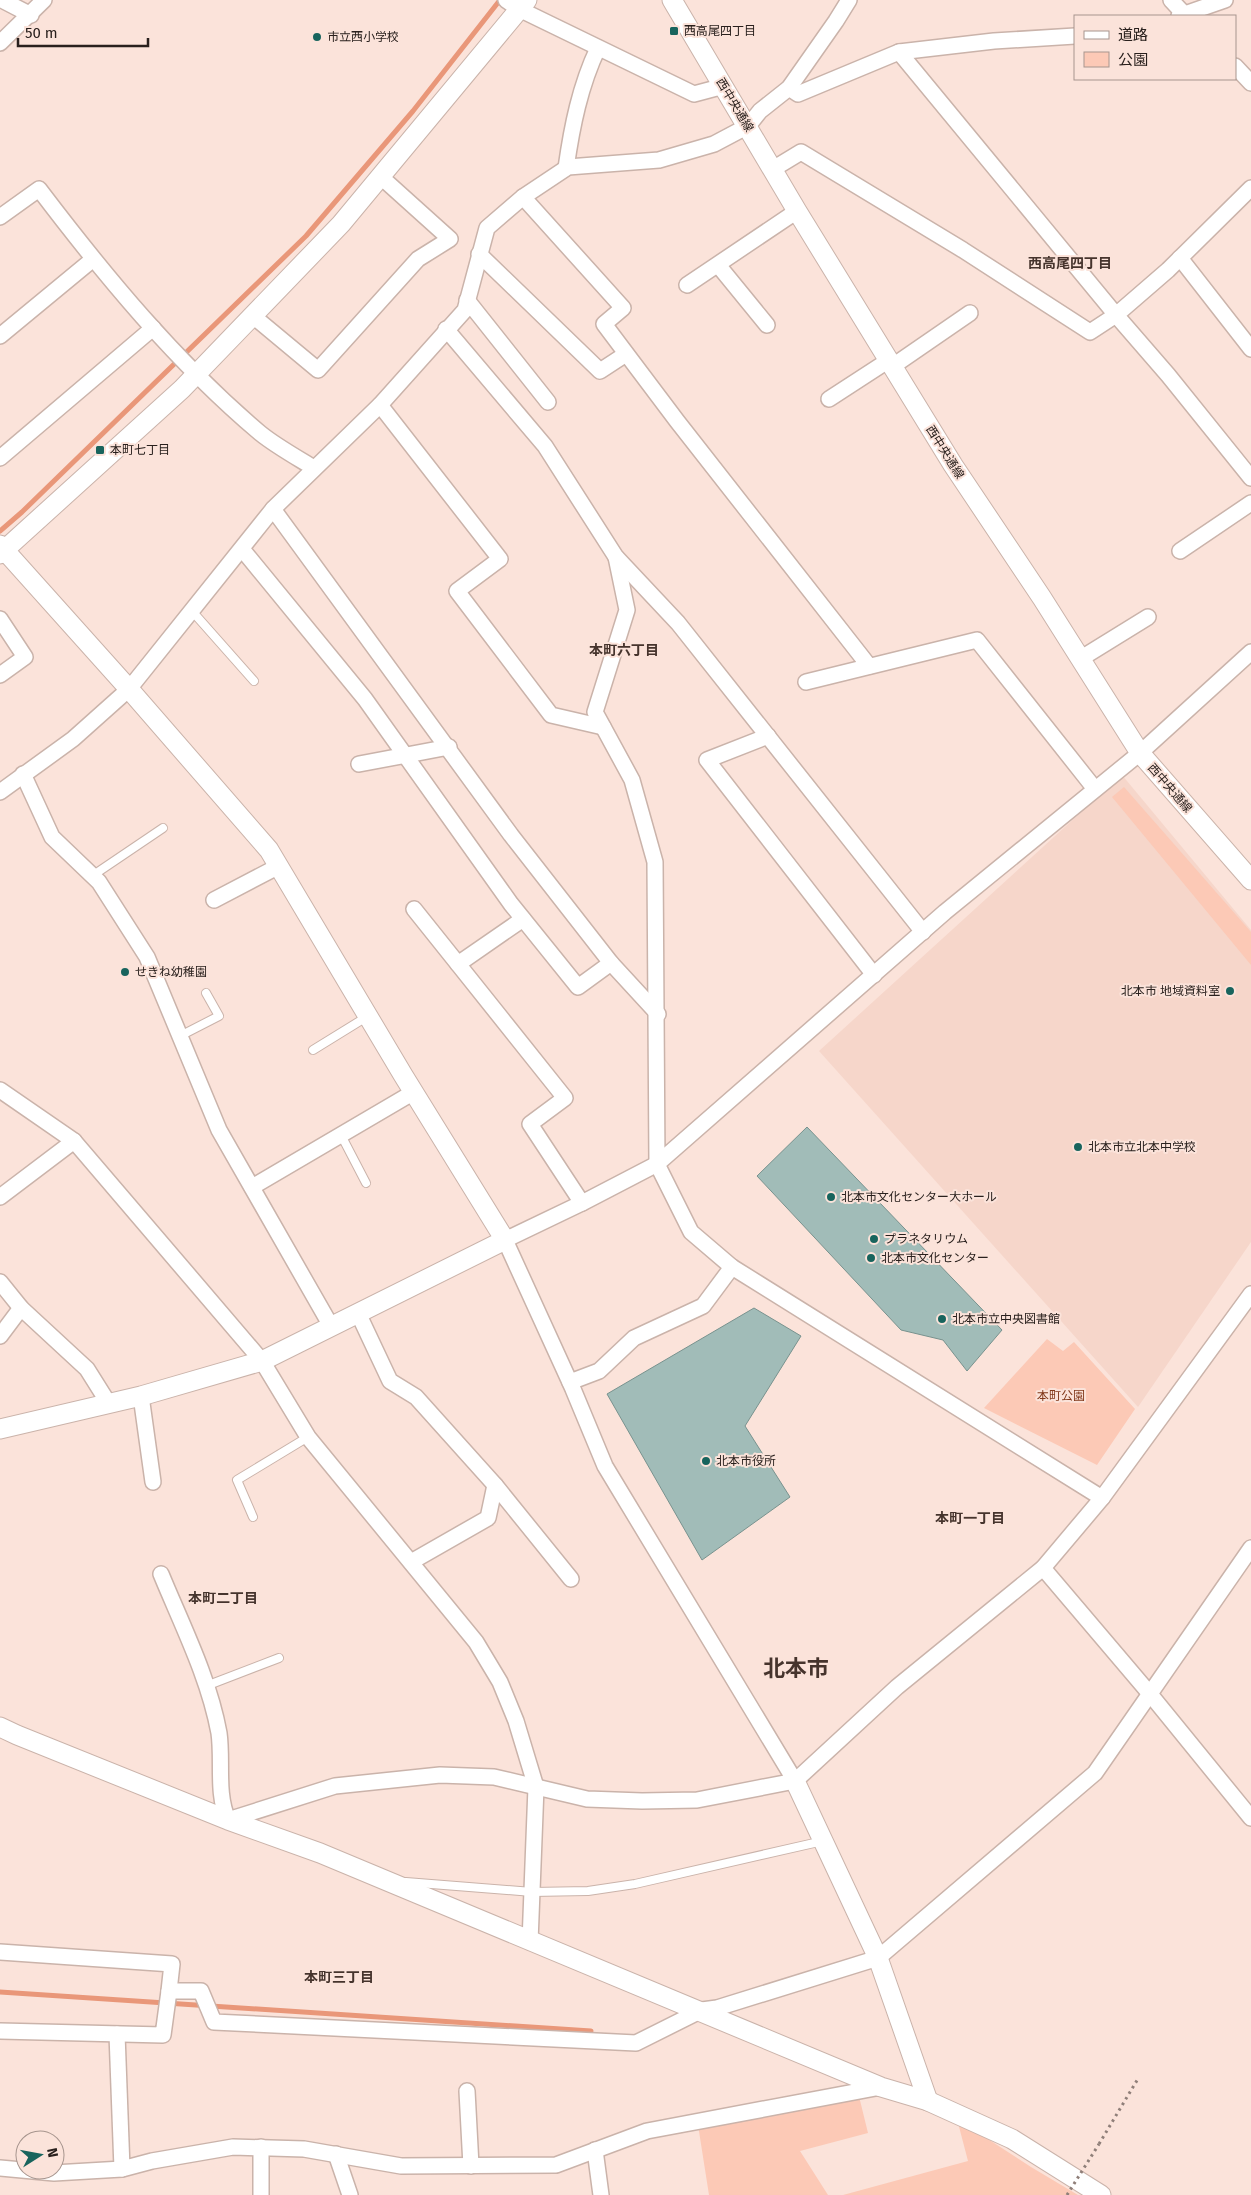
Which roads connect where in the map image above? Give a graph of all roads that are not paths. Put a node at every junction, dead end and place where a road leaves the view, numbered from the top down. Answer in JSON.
{"nodes":[{"id":1,"x":2,"y":0,"type":"edge"},
{"id":2,"x":44,"y":0,"type":"edge"},
{"id":3,"x":672,"y":0,"type":"edge"},
{"id":4,"x":849,"y":0,"type":"edge"},
{"id":5,"x":1171,"y":0,"type":"edge"},
{"id":6,"x":1226,"y":0,"type":"edge"},
{"id":7,"x":518,"y":3,"type":"edge"},
{"id":8,"x":31,"y":15,"type":"junction"},
{"id":9,"x":1182,"y":15,"type":"edge"},
{"id":10,"x":1186,"y":15,"type":"edge"},
{"id":11,"x":1074,"y":36,"type":"edge"},
{"id":12,"x":0,"y":43,"type":"edge"},
{"id":13,"x":598,"y":48,"type":"junction"},
{"id":14,"x":899,"y":52,"type":"junction"},
{"id":15,"x":1236,"y":67,"type":"edge"},
{"id":16,"x":1251,"y":83,"type":"edge"},
{"id":17,"x":724,"y":86,"type":"junction"},
{"id":18,"x":789,"y":88,"type":"junction"},
{"id":19,"x":748,"y":126,"type":"junction"},
{"id":20,"x":566,"y":168,"type":"junction"},
{"id":21,"x":772,"y":169,"type":"junction"},
{"id":22,"x":380,"y":176,"type":"junction"},
{"id":23,"x":1251,"y":188,"type":"edge"},
{"id":24,"x":523,"y":197,"type":"junction"},
{"id":25,"x":798,"y":211,"type":"junction"},
{"id":26,"x":0,"y":217,"type":"edge"},
{"id":27,"x":479,"y":254,"type":"junction"},
{"id":28,"x":1180,"y":258,"type":"junction"},
{"id":29,"x":92,"y":260,"type":"junction"},
{"id":30,"x":718,"y":265,"type":"junction"},
{"id":31,"x":687,"y":285,"type":"dead end"},
{"id":32,"x":467,"y":300,"type":"junction"},
{"id":33,"x":970,"y":313,"type":"dead end"},
{"id":34,"x":1116,"y":315,"type":"junction"},
{"id":35,"x":253,"y":316,"type":"junction"},
{"id":36,"x":767,"y":325,"type":"dead end"},
{"id":37,"x":154,"y":328,"type":"junction"},
{"id":38,"x":446,"y":329,"type":"junction"},
{"id":39,"x":0,"y":336,"type":"edge"},
{"id":40,"x":1251,"y":348,"type":"edge"},
{"id":41,"x":626,"y":354,"type":"junction"},
{"id":42,"x":891,"y":363,"type":"junction"},
{"id":43,"x":194,"y":374,"type":"junction"},
{"id":44,"x":829,"y":399,"type":"dead end"},
{"id":45,"x":548,"y":402,"type":"dead end"},
{"id":46,"x":380,"y":406,"type":"junction"},
{"id":47,"x":0,"y":458,"type":"edge"},
{"id":48,"x":314,"y":468,"type":"junction"},
{"id":49,"x":1251,"y":478,"type":"edge"},
{"id":50,"x":1251,"y":503,"type":"edge"},
{"id":51,"x":273,"y":509,"type":"junction"},
{"id":52,"x":2,"y":549,"type":"edge"},
{"id":53,"x":242,"y":549,"type":"junction"},
{"id":54,"x":1180,"y":551,"type":"dead end"},
{"id":55,"x":616,"y":557,"type":"junction"},
{"id":56,"x":192,"y":612,"type":"junction"},
{"id":57,"x":1148,"y":617,"type":"dead end"},
{"id":58,"x":0,"y":619,"type":"edge"},
{"id":59,"x":1249,"y":658,"type":"edge"},
{"id":60,"x":1080,"y":659,"type":"junction"},
{"id":61,"x":869,"y":666,"type":"junction"},
{"id":62,"x":0,"y":675,"type":"edge"},
{"id":63,"x":254,"y":681,"type":"dead end"},
{"id":64,"x":806,"y":682,"type":"dead end"},
{"id":65,"x":129,"y":689,"type":"junction"},
{"id":66,"x":603,"y":727,"type":"junction"},
{"id":67,"x":768,"y":736,"type":"junction"},
{"id":68,"x":449,"y":747,"type":"junction"},
{"id":69,"x":1140,"y":753,"type":"junction"},
{"id":70,"x":403,"y":756,"type":"junction"},
{"id":71,"x":359,"y":764,"type":"dead end"},
{"id":72,"x":22,"y":774,"type":"junction"},
{"id":73,"x":1095,"y":790,"type":"junction"},
{"id":74,"x":0,"y":792,"type":"edge"},
{"id":75,"x":163,"y":828,"type":"dead end"},
{"id":76,"x":278,"y":866,"type":"junction"},
{"id":77,"x":92,"y":876,"type":"junction"},
{"id":78,"x":1251,"y":880,"type":"edge"},
{"id":79,"x":214,"y":900,"type":"dead end"},
{"id":80,"x":414,"y":908,"type":"dead end"},
{"id":81,"x":522,"y":919,"type":"junction"},
{"id":82,"x":923,"y":932,"type":"junction"},
{"id":83,"x":611,"y":963,"type":"junction"},
{"id":84,"x":458,"y":964,"type":"junction"},
{"id":85,"x":874,"y":975,"type":"junction"},
{"id":86,"x":206,"y":993,"type":"dead end"},
{"id":87,"x":658,"y":1014,"type":"junction"},
{"id":88,"x":368,"y":1016,"type":"junction"},
{"id":89,"x":180,"y":1036,"type":"junction"},
{"id":90,"x":313,"y":1050,"type":"dead end"},
{"id":91,"x":0,"y":1090,"type":"edge"},
{"id":92,"x":414,"y":1092,"type":"junction"},
{"id":93,"x":340,"y":1135,"type":"junction"},
{"id":94,"x":74,"y":1140,"type":"junction"},
{"id":95,"x":657,"y":1164,"type":"junction"},
{"id":96,"x":366,"y":1183,"type":"dead end"},
{"id":97,"x":252,"y":1188,"type":"junction"},
{"id":98,"x":0,"y":1197,"type":"edge"},
{"id":99,"x":582,"y":1203,"type":"junction"},
{"id":100,"x":505,"y":1240,"type":"junction"},
{"id":101,"x":732,"y":1267,"type":"junction"},
{"id":102,"x":0,"y":1282,"type":"edge"},
{"id":103,"x":1251,"y":1294,"type":"edge"},
{"id":104,"x":21,"y":1308,"type":"junction"},
{"id":105,"x":358,"y":1313,"type":"junction"},
{"id":106,"x":332,"y":1326,"type":"junction"},
{"id":107,"x":0,"y":1336,"type":"edge"},
{"id":108,"x":262,"y":1361,"type":"junction"},
{"id":109,"x":570,"y":1382,"type":"junction"},
{"id":110,"x":141,"y":1396,"type":"junction"},
{"id":111,"x":109,"y":1404,"type":"junction"},
{"id":112,"x":0,"y":1428,"type":"edge"},
{"id":113,"x":308,"y":1437,"type":"junction"},
{"id":114,"x":153,"y":1482,"type":"dead end"},
{"id":115,"x":495,"y":1485,"type":"junction"},
{"id":116,"x":1102,"y":1498,"type":"junction"},
{"id":117,"x":253,"y":1517,"type":"dead end"},
{"id":118,"x":1251,"y":1548,"type":"edge"},
{"id":119,"x":411,"y":1562,"type":"junction"},
{"id":120,"x":1043,"y":1568,"type":"junction"},
{"id":121,"x":161,"y":1574,"type":"dead end"},
{"id":122,"x":571,"y":1579,"type":"dead end"},
{"id":123,"x":279,"y":1658,"type":"dead end"},
{"id":124,"x":206,"y":1686,"type":"junction"},
{"id":125,"x":1150,"y":1694,"type":"junction"},
{"id":126,"x":0,"y":1727,"type":"edge"},
{"id":127,"x":795,"y":1781,"type":"junction"},
{"id":128,"x":536,"y":1787,"type":"junction"},
{"id":129,"x":1251,"y":1818,"type":"edge"},
{"id":130,"x":228,"y":1820,"type":"junction"},
{"id":131,"x":823,"y":1841,"type":"junction"},
{"id":132,"x":384,"y":1880,"type":"junction"},
{"id":133,"x":532,"y":1892,"type":"junction"},
{"id":134,"x":530,"y":1942,"type":"junction"},
{"id":135,"x":0,"y":1952,"type":"edge"},
{"id":136,"x":878,"y":1958,"type":"junction"},
{"id":137,"x":169,"y":1991,"type":"junction"},
{"id":138,"x":702,"y":2010,"type":"junction"},
{"id":139,"x":0,"y":2031,"type":"edge"},
{"id":140,"x":117,"y":2034,"type":"junction"},
{"id":141,"x":881,"y":2087,"type":"junction"},
{"id":142,"x":467,"y":2091,"type":"dead end"},
{"id":143,"x":928,"y":2101,"type":"junction"},
{"id":144,"x":261,"y":2147,"type":"junction"},
{"id":145,"x":596,"y":2150,"type":"junction"},
{"id":146,"x":336,"y":2154,"type":"junction"},
{"id":147,"x":471,"y":2166,"type":"junction"},
{"id":148,"x":0,"y":2168,"type":"edge"},
{"id":149,"x":122,"y":2169,"type":"junction"},
{"id":150,"x":261,"y":2195,"type":"edge"},
{"id":151,"x":350,"y":2195,"type":"edge"},
{"id":152,"x":601,"y":2195,"type":"edge"},
{"id":153,"x":1102,"y":2195,"type":"edge"}],
"edges":[{"from":1,"to":8,"type":"street"},
{"from":2,"to":8,"type":"street"},
{"from":3,"to":17,"type":"street","name":"西中央通線"},
{"from":4,"to":18,"type":"street"},
{"from":5,"to":9,"type":"street"},
{"from":6,"to":10,"type":"street"},
{"from":7,"to":13,"type":"street"},
{"from":7,"to":22,"type":"street"},
{"from":8,"to":12,"type":"street"},
{"from":11,"to":14,"type":"street"},
{"from":13,"to":17,"type":"street"},
{"from":13,"to":20,"type":"street"},
{"from":14,"to":18,"type":"street"},
{"from":14,"to":34,"type":"street"},
{"from":15,"to":16,"type":"street"},
{"from":17,"to":19,"type":"street","name":"西中央通線"},
{"from":18,"to":19,"type":"street"},
{"from":19,"to":20,"type":"street"},
{"from":19,"to":21,"type":"street","name":"西中央通線"},
{"from":20,"to":24,"type":"street"},
{"from":21,"to":25,"type":"street","name":"西中央通線"},
{"from":21,"to":34,"type":"street"},
{"from":22,"to":35,"type":"street"},
{"from":22,"to":35,"type":"street"},
{"from":23,"to":28,"type":"street"},
{"from":24,"to":27,"type":"street"},
{"from":24,"to":41,"type":"street"},
{"from":25,"to":30,"type":"street"},
{"from":25,"to":42,"type":"street","name":"西中央通線"},
{"from":26,"to":29,"type":"street"},
{"from":27,"to":32,"type":"street"},
{"from":27,"to":41,"type":"street"},
{"from":28,"to":34,"type":"street"},
{"from":28,"to":40,"type":"street"},
{"from":29,"to":37,"type":"street"},
{"from":29,"to":39,"type":"street"},
{"from":30,"to":31,"type":"street"},
{"from":30,"to":36,"type":"street"},
{"from":32,"to":38,"type":"street"},
{"from":32,"to":45,"type":"street"},
{"from":33,"to":42,"type":"street"},
{"from":34,"to":49,"type":"street"},
{"from":35,"to":43,"type":"street"},
{"from":37,"to":43,"type":"street"},
{"from":37,"to":47,"type":"street"},
{"from":38,"to":46,"type":"street"},
{"from":38,"to":55,"type":"street"},
{"from":41,"to":61,"type":"street"},
{"from":42,"to":44,"type":"street"},
{"from":42,"to":60,"type":"street","name":"西中央通線"},
{"from":43,"to":48,"type":"street"},
{"from":43,"to":52,"type":"street"},
{"from":46,"to":48,"type":"street"},
{"from":46,"to":66,"type":"street"},
{"from":48,"to":51,"type":"street"},
{"from":50,"to":54,"type":"street"},
{"from":51,"to":53,"type":"street"},
{"from":51,"to":68,"type":"street"},
{"from":52,"to":65,"type":"street"},
{"from":53,"to":56,"type":"street"},
{"from":53,"to":70,"type":"street"},
{"from":55,"to":66,"type":"street"},
{"from":55,"to":67,"type":"street"},
{"from":56,"to":63,"type":"lane"},
{"from":56,"to":65,"type":"street"},
{"from":57,"to":60,"type":"street"},
{"from":58,"to":62,"type":"street"},
{"from":59,"to":69,"type":"street"},
{"from":60,"to":69,"type":"street","name":"西中央通線"},
{"from":61,"to":64,"type":"street"},
{"from":61,"to":73,"type":"street"},
{"from":65,"to":72,"type":"street"},
{"from":65,"to":76,"type":"street"},
{"from":66,"to":87,"type":"street"},
{"from":67,"to":82,"type":"street"},
{"from":67,"to":85,"type":"street"},
{"from":68,"to":70,"type":"street"},
{"from":68,"to":83,"type":"street"},
{"from":69,"to":73,"type":"street"},
{"from":69,"to":78,"type":"street","name":"西中央通線"},
{"from":70,"to":71,"type":"street"},
{"from":70,"to":81,"type":"street"},
{"from":72,"to":74,"type":"street"},
{"from":72,"to":77,"type":"street"},
{"from":73,"to":82,"type":"street"},
{"from":75,"to":77,"type":"lane"},
{"from":76,"to":79,"type":"street"},
{"from":76,"to":88,"type":"street"},
{"from":77,"to":89,"type":"street"},
{"from":80,"to":84,"type":"street"},
{"from":81,"to":83,"type":"street"},
{"from":81,"to":84,"type":"street"},
{"from":82,"to":85,"type":"street"},
{"from":83,"to":87,"type":"street"},
{"from":84,"to":99,"type":"street"},
{"from":85,"to":95,"type":"street"},
{"from":86,"to":89,"type":"lane"},
{"from":87,"to":95,"type":"street"},
{"from":88,"to":90,"type":"lane"},
{"from":88,"to":92,"type":"street"},
{"from":89,"to":97,"type":"street"},
{"from":91,"to":94,"type":"street"},
{"from":92,"to":93,"type":"street"},
{"from":92,"to":100,"type":"street"},
{"from":93,"to":96,"type":"lane"},
{"from":93,"to":97,"type":"street"},
{"from":94,"to":98,"type":"street"},
{"from":94,"to":108,"type":"street"},
{"from":95,"to":99,"type":"street"},
{"from":95,"to":101,"type":"street"},
{"from":97,"to":106,"type":"street"},
{"from":99,"to":100,"type":"street"},
{"from":100,"to":105,"type":"street"},
{"from":100,"to":109,"type":"street"},
{"from":101,"to":109,"type":"street"},
{"from":101,"to":116,"type":"street"},
{"from":102,"to":104,"type":"street"},
{"from":103,"to":116,"type":"street"},
{"from":104,"to":107,"type":"street"},
{"from":104,"to":111,"type":"street"},
{"from":105,"to":106,"type":"street"},
{"from":105,"to":115,"type":"street"},
{"from":106,"to":108,"type":"street"},
{"from":108,"to":110,"type":"street"},
{"from":108,"to":113,"type":"street"},
{"from":109,"to":127,"type":"street"},
{"from":110,"to":111,"type":"street"},
{"from":110,"to":114,"type":"street"},
{"from":111,"to":112,"type":"street"},
{"from":113,"to":117,"type":"lane"},
{"from":113,"to":119,"type":"street"},
{"from":115,"to":119,"type":"street"},
{"from":115,"to":122,"type":"street"},
{"from":116,"to":120,"type":"street"},
{"from":118,"to":125,"type":"street"},
{"from":119,"to":128,"type":"street"},
{"from":120,"to":125,"type":"street"},
{"from":120,"to":127,"type":"street"},
{"from":121,"to":124,"type":"street"},
{"from":123,"to":124,"type":"lane"},
{"from":124,"to":130,"type":"street"},
{"from":125,"to":129,"type":"street"},
{"from":125,"to":136,"type":"street"},
{"from":126,"to":130,"type":"street"},
{"from":127,"to":128,"type":"street"},
{"from":127,"to":131,"type":"street"},
{"from":128,"to":130,"type":"street"},
{"from":128,"to":133,"type":"street"},
{"from":130,"to":132,"type":"street"},
{"from":131,"to":133,"type":"lane"},
{"from":131,"to":136,"type":"street"},
{"from":132,"to":133,"type":"lane"},
{"from":132,"to":134,"type":"street"},
{"from":133,"to":134,"type":"street"},
{"from":134,"to":138,"type":"street"},
{"from":135,"to":137,"type":"street"},
{"from":136,"to":138,"type":"street"},
{"from":136,"to":143,"type":"street"},
{"from":137,"to":138,"type":"street"},
{"from":137,"to":140,"type":"street"},
{"from":138,"to":141,"type":"street"},
{"from":139,"to":140,"type":"street"},
{"from":140,"to":149,"type":"street"},
{"from":141,"to":143,"type":"street"},
{"from":141,"to":145,"type":"street"},
{"from":142,"to":147,"type":"street"},
{"from":143,"to":153,"type":"street"},
{"from":144,"to":146,"type":"street"},
{"from":144,"to":149,"type":"street"},
{"from":144,"to":150,"type":"street"},
{"from":145,"to":147,"type":"street"},
{"from":145,"to":152,"type":"street"},
{"from":146,"to":147,"type":"street"},
{"from":146,"to":151,"type":"street"},
{"from":148,"to":149,"type":"street"}]}
